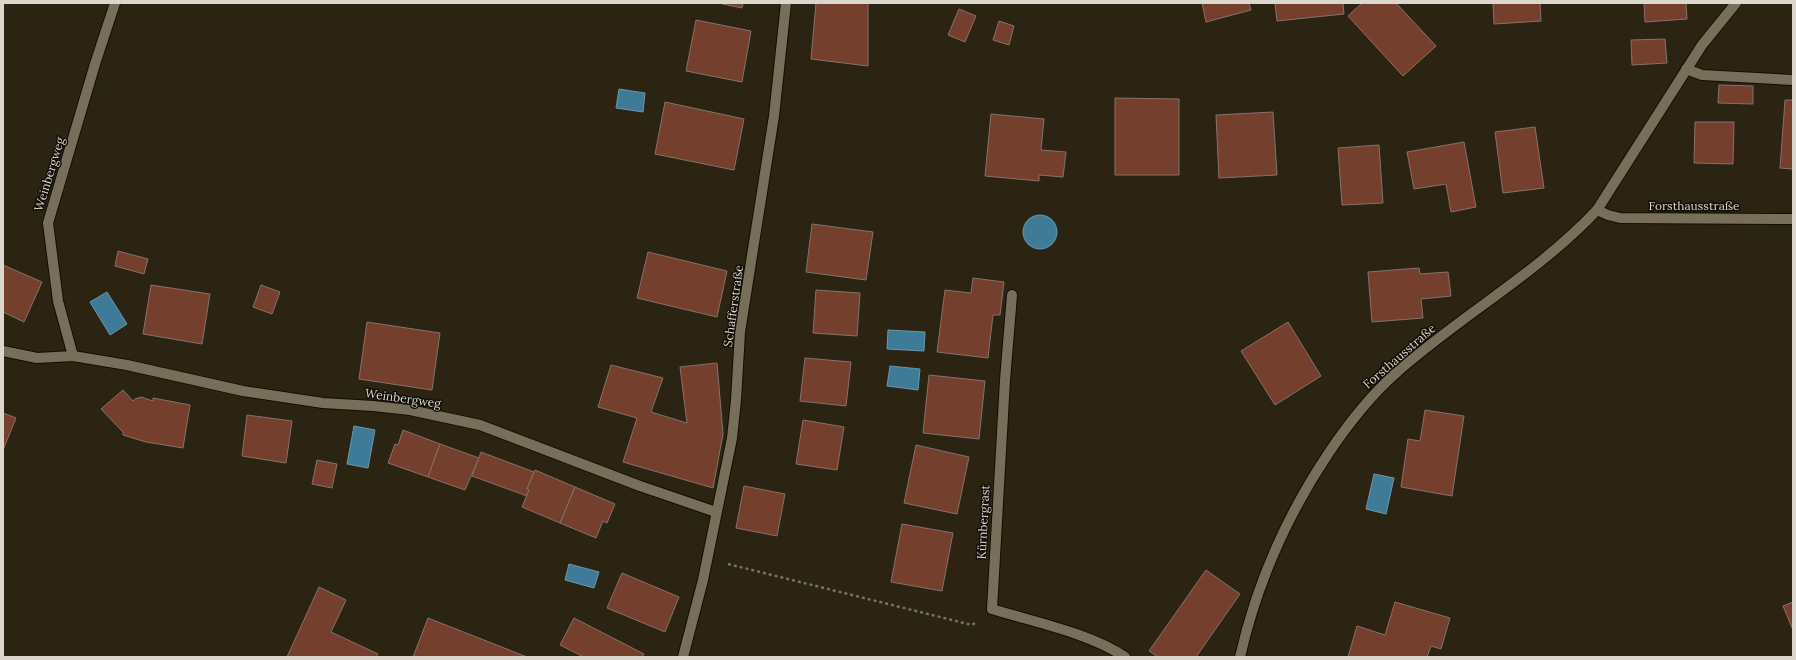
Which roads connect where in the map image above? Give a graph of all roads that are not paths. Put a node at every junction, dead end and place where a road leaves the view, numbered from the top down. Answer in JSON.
{"nodes":[{"id":1,"x":115,"y":3,"type":"edge"},
{"id":2,"x":786,"y":3,"type":"edge"},
{"id":3,"x":1736,"y":3,"type":"edge"},
{"id":4,"x":1686,"y":69,"type":"junction"},
{"id":5,"x":1793,"y":80,"type":"edge"},
{"id":6,"x":1597,"y":210,"type":"junction"},
{"id":7,"x":1793,"y":219,"type":"edge"},
{"id":8,"x":1012,"y":295,"type":"dead end"},
{"id":9,"x":3,"y":351,"type":"edge"},
{"id":10,"x":73,"y":356,"type":"junction"},
{"id":11,"x":716,"y":512,"type":"junction"},
{"id":12,"x":683,"y":657,"type":"edge"},
{"id":13,"x":1125,"y":657,"type":"edge"},
{"id":14,"x":1240,"y":657,"type":"edge"}],
"edges":[{"from":1,"to":10,"type":"street","name":"Weinbergweg"},
{"from":2,"to":11,"type":"street","name":"Schafferstraße"},
{"from":3,"to":4,"type":"street","name":"Forsthausstraße"},
{"from":4,"to":5,"type":"street"},
{"from":4,"to":6,"type":"street","name":"Forsthausstraße"},
{"from":6,"to":7,"type":"street","name":"Forsthausstraße"},
{"from":6,"to":14,"type":"street","name":"Forsthausstraße"},
{"from":8,"to":13,"type":"street","name":"Kürnbergrast"},
{"from":9,"to":10,"type":"street","name":"Weinbergweg"},
{"from":10,"to":11,"type":"street","name":"Weinbergweg"},
{"from":11,"to":12,"type":"street","name":"Schafferstraße"}]}
